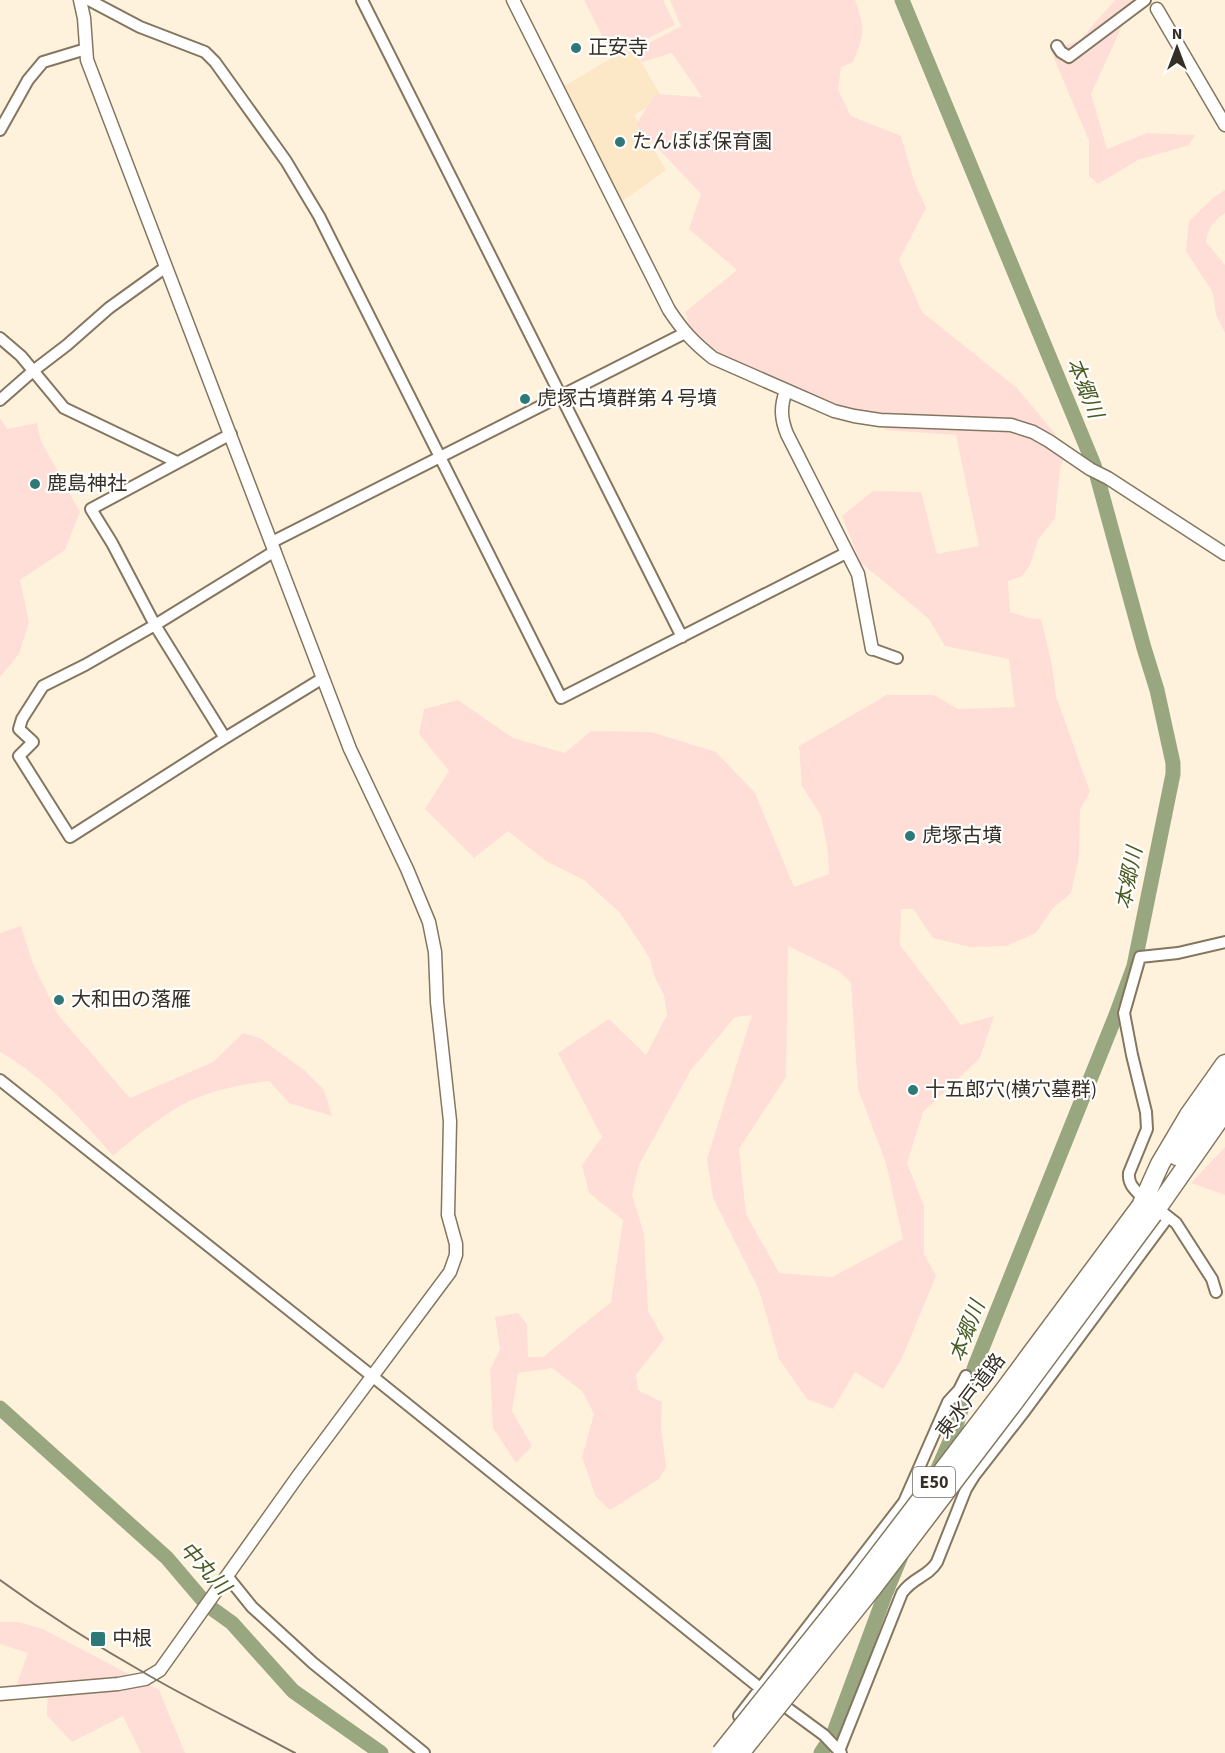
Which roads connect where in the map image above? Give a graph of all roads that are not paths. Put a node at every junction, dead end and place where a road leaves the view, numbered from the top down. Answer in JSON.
{"nodes":[{"id":1,"x":80,"y":0,"type":"edge"},
{"id":2,"x":89,"y":0,"type":"edge"},
{"id":3,"x":362,"y":0,"type":"edge"},
{"id":4,"x":513,"y":0,"type":"edge"},
{"id":5,"x":1145,"y":0,"type":"edge"},
{"id":6,"x":1154,"y":5,"type":"edge"},
{"id":7,"x":1057,"y":46,"type":"dead end"},
{"id":8,"x":86,"y":49,"type":"junction"},
{"id":9,"x":1225,"y":125,"type":"edge"},
{"id":10,"x":0,"y":130,"type":"edge"},
{"id":11,"x":166,"y":267,"type":"junction"},
{"id":12,"x":684,"y":333,"type":"junction"},
{"id":13,"x":0,"y":338,"type":"edge"},
{"id":14,"x":33,"y":371,"type":"junction"},
{"id":15,"x":786,"y":391,"type":"junction"},
{"id":16,"x":561,"y":396,"type":"junction"},
{"id":17,"x":0,"y":400,"type":"edge"},
{"id":18,"x":231,"y":434,"type":"junction"},
{"id":19,"x":440,"y":457,"type":"junction"},
{"id":20,"x":177,"y":462,"type":"junction"},
{"id":21,"x":273,"y":547,"type":"junction"},
{"id":22,"x":846,"y":553,"type":"junction"},
{"id":23,"x":1225,"y":554,"type":"edge"},
{"id":24,"x":154,"y":625,"type":"junction"},
{"id":25,"x":682,"y":637,"type":"junction"},
{"id":26,"x":872,"y":649,"type":"joint"},
{"id":27,"x":897,"y":658,"type":"dead end"},
{"id":28,"x":323,"y":678,"type":"junction"},
{"id":29,"x":225,"y":738,"type":"junction"},
{"id":30,"x":1225,"y":942,"type":"edge"},
{"id":31,"x":1225,"y":1064,"type":"edge"},
{"id":32,"x":0,"y":1080,"type":"edge"},
{"id":33,"x":1225,"y":1088,"type":"edge"},
{"id":34,"x":1225,"y":1111,"type":"edge"},
{"id":35,"x":1225,"y":1127,"type":"edge"},
{"id":36,"x":1186,"y":1166,"type":"junction"},
{"id":37,"x":1153,"y":1209,"type":"junction"},
{"id":38,"x":1216,"y":1292,"type":"dead end"},
{"id":39,"x":372,"y":1376,"type":"junction"},
{"id":40,"x":966,"y":1376,"type":"dead end"},
{"id":41,"x":227,"y":1576,"type":"junction"},
{"id":42,"x":760,"y":1688,"type":"junction"},
{"id":43,"x":0,"y":1694,"type":"edge"},
{"id":44,"x":739,"y":1716,"type":"dead end"},
{"id":45,"x":835,"y":1746,"type":"edge"},
{"id":46,"x":424,"y":1753,"type":"edge"},
{"id":47,"x":721,"y":1753,"type":"edge"},
{"id":48,"x":740,"y":1753,"type":"edge"}],
"edges":[{"from":1,"to":8,"type":"street"},
{"from":2,"to":19,"type":"street"},
{"from":3,"to":16,"type":"street"},
{"from":4,"to":12,"type":"street"},
{"from":5,"to":7,"type":"street"},
{"from":6,"to":9,"type":"street"},
{"from":8,"to":10,"type":"street"},
{"from":8,"to":11,"type":"street"},
{"from":11,"to":14,"type":"street"},
{"from":11,"to":18,"type":"street"},
{"from":12,"to":15,"type":"street"},
{"from":12,"to":16,"type":"street"},
{"from":13,"to":14,"type":"street"},
{"from":14,"to":17,"type":"street"},
{"from":14,"to":20,"type":"street"},
{"from":15,"to":22,"type":"street"},
{"from":15,"to":23,"type":"street"},
{"from":16,"to":19,"type":"street"},
{"from":16,"to":25,"type":"street"},
{"from":18,"to":20,"type":"street"},
{"from":18,"to":21,"type":"street"},
{"from":19,"to":21,"type":"street"},
{"from":19,"to":25,"type":"street"},
{"from":20,"to":24,"type":"street"},
{"from":21,"to":24,"type":"street"},
{"from":21,"to":28,"type":"street"},
{"from":22,"to":25,"type":"street"},
{"from":22,"to":26,"type":"street"},
{"from":24,"to":29,"type":"street"},
{"from":24,"to":29,"type":"street"},
{"from":26,"to":27,"type":"street"},
{"from":28,"to":29,"type":"street"},
{"from":28,"to":39,"type":"street"},
{"from":30,"to":37,"type":"street"},
{"from":31,"to":37,"type":"highway"},
{"from":32,"to":39,"type":"street"},
{"from":33,"to":37,"type":"highway","name":"東水戸道路","number":"E50"},
{"from":34,"to":36,"type":"highway","name":"東水戸道路","number":"E50"},
{"from":35,"to":36,"type":"highway"},
{"from":36,"to":37,"type":"highway","name":"東水戸道路","number":"E50"},
{"from":37,"to":38,"type":"street"},
{"from":37,"to":45,"type":"street"},
{"from":37,"to":47,"type":"highway","name":"東水戸道路","number":"E50","bridge":true},
{"from":37,"to":48,"type":"highway","name":"東水戸道路","number":"E50","bridge":true},
{"from":39,"to":41,"type":"street"},
{"from":39,"to":42,"type":"street"},
{"from":40,"to":42,"type":"street"},
{"from":41,"to":43,"type":"street"},
{"from":41,"to":46,"type":"street"},
{"from":42,"to":44,"type":"street"},
{"from":42,"to":45,"type":"street"}]}
